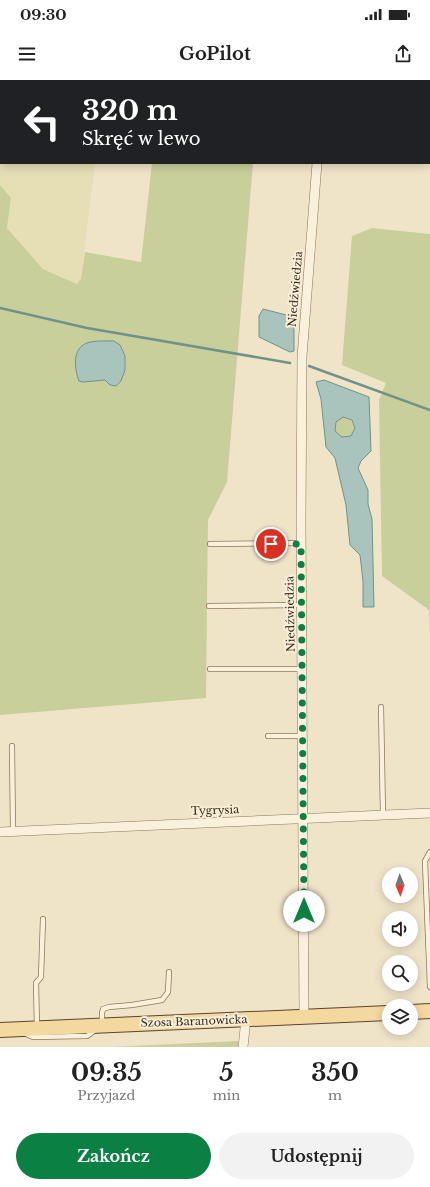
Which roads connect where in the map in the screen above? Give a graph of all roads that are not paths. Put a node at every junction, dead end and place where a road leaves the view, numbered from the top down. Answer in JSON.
{"nodes":[{"id":1,"x":317,"y":164,"type":"edge"},
{"id":2,"x":210,"y":544,"type":"dead end"},
{"id":3,"x":301,"y":544,"type":"junction"},
{"id":4,"x":302,"y":605,"type":"junction"},
{"id":5,"x":209,"y":606,"type":"dead end"},
{"id":6,"x":210,"y":669,"type":"dead end"},
{"id":7,"x":302,"y":669,"type":"junction"},
{"id":8,"x":381,"y":707,"type":"dead end"},
{"id":9,"x":268,"y":736,"type":"dead end"},
{"id":10,"x":303,"y":736,"type":"junction"},
{"id":11,"x":12,"y":746,"type":"dead end"},
{"id":12,"x":430,"y":813,"type":"edge"},
{"id":13,"x":382,"y":816,"type":"junction"},
{"id":14,"x":303,"y":819,"type":"junction"},
{"id":15,"x":13,"y":831,"type":"junction"},
{"id":16,"x":0,"y":832,"type":"edge"},
{"id":17,"x":430,"y":852,"type":"edge"},
{"id":18,"x":43,"y":919,"type":"dead end"},
{"id":19,"x":169,"y":972,"type":"dead end"},
{"id":20,"x":430,"y":987,"type":"edge"},
{"id":21,"x":430,"y":1011,"type":"edge"},
{"id":22,"x":418,"y":1012,"type":"edge"},
{"id":23,"x":382,"y":1013,"type":"edge"},
{"id":24,"x":304,"y":1017,"type":"junction"},
{"id":25,"x":246,"y":1019,"type":"junction"},
{"id":26,"x":103,"y":1025,"type":"junction"},
{"id":27,"x":37,"y":1028,"type":"junction"},
{"id":28,"x":15,"y":1029,"type":"junction"},
{"id":29,"x":0,"y":1030,"type":"edge"},
{"id":30,"x":243,"y":1047,"type":"edge"}],
"edges":[{"from":1,"to":3,"type":"street","name":"Niedźwiedzia"},
{"from":2,"to":3,"type":"lane"},
{"from":3,"to":4,"type":"street","name":"Niedźwiedzia"},
{"from":4,"to":5,"type":"lane"},
{"from":4,"to":7,"type":"street","name":"Niedźwiedzia"},
{"from":6,"to":7,"type":"lane"},
{"from":7,"to":10,"type":"street","name":"Niedźwiedzia"},
{"from":8,"to":13,"type":"lane"},
{"from":9,"to":10,"type":"lane"},
{"from":10,"to":14,"type":"street","name":"Niedźwiedzia"},
{"from":11,"to":15,"type":"lane"},
{"from":12,"to":13,"type":"street","name":"Tygrysia"},
{"from":13,"to":14,"type":"street","name":"Tygrysia"},
{"from":14,"to":15,"type":"street","name":"Tygrysia"},
{"from":14,"to":24,"type":"street","name":"Niedźwiedzia"},
{"from":15,"to":16,"type":"street","name":"Tygrysia"},
{"from":17,"to":20,"type":"lane"},
{"from":18,"to":27,"type":"lane"},
{"from":19,"to":26,"type":"lane"},
{"from":21,"to":22,"type":"main road"},
{"from":23,"to":24,"type":"main road","name":"Szosa Baranowicka"},
{"from":24,"to":25,"type":"main road","name":"Szosa Baranowicka"},
{"from":25,"to":26,"type":"main road","name":"Szosa Baranowicka"},
{"from":25,"to":30,"type":"street"},
{"from":26,"to":27,"type":"main road","name":"Szosa Baranowicka"},
{"from":26,"to":28,"type":"lane"},
{"from":27,"to":28,"type":"main road","name":"Szosa Baranowicka"},
{"from":28,"to":29,"type":"main road","name":"Szosa Baranowicka"}]}
